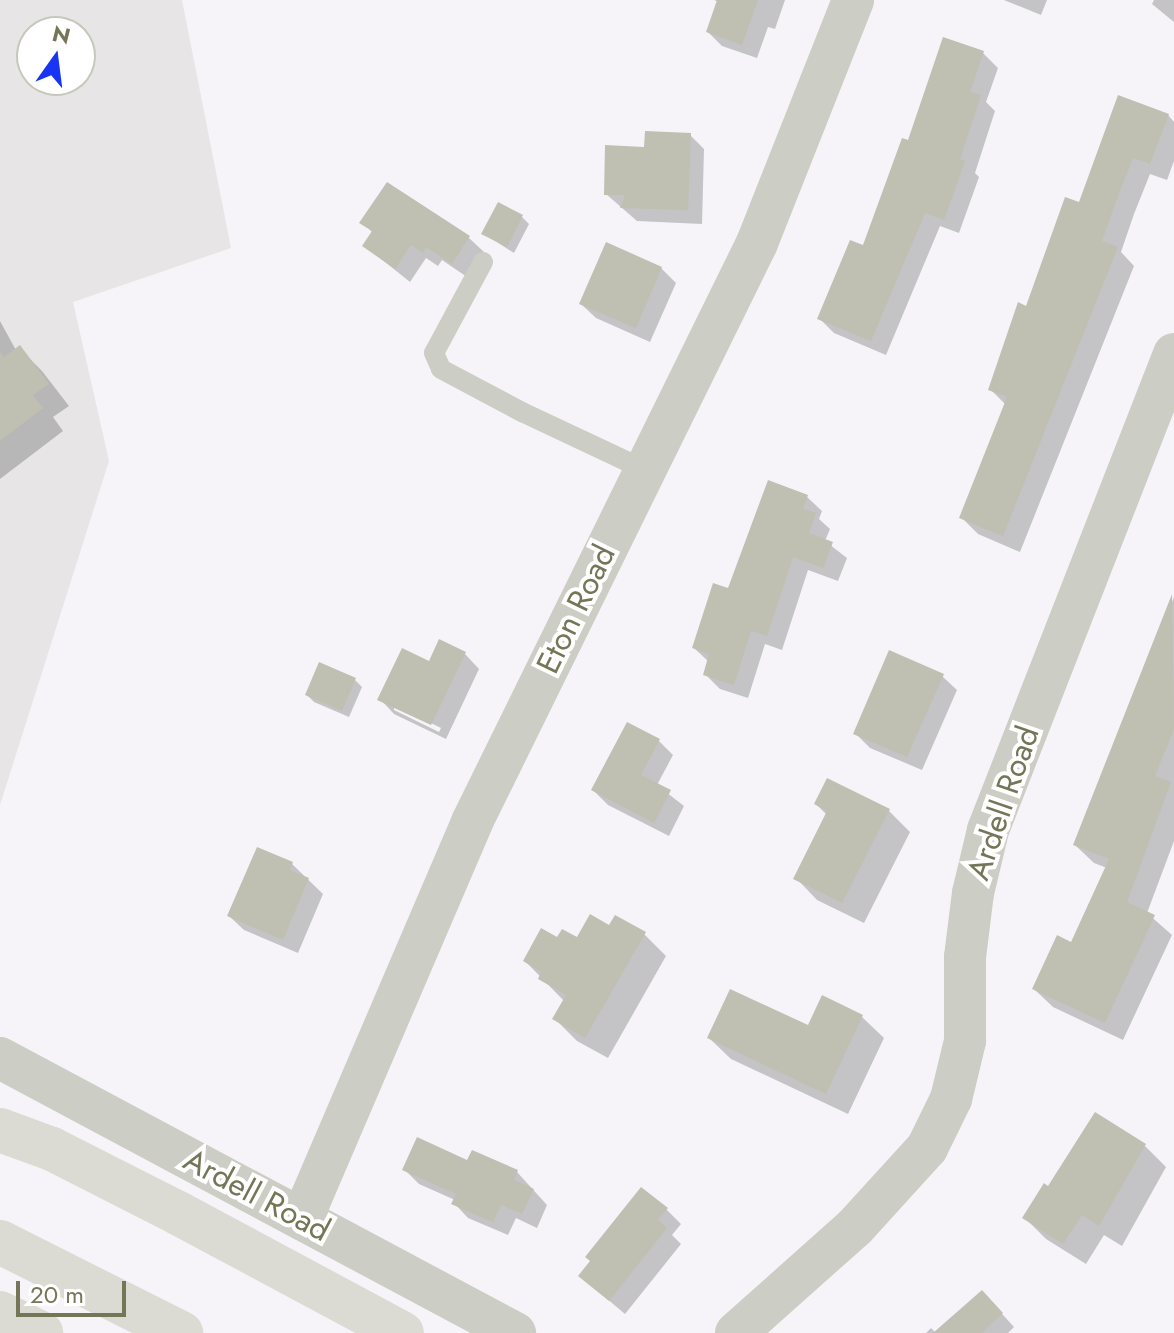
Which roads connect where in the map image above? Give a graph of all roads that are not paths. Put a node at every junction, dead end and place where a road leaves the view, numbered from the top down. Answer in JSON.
{"nodes":[{"id":1,"x":853,"y":0,"type":"edge"},
{"id":2,"x":483,"y":262,"type":"dead end"},
{"id":3,"x":1174,"y":354,"type":"edge"},
{"id":4,"x":645,"y":470,"type":"junction"},
{"id":5,"x":0,"y":1058,"type":"edge"},
{"id":6,"x":0,"y":1130,"type":"edge"},
{"id":7,"x":0,"y":1149,"type":"edge"},
{"id":8,"x":302,"y":1219,"type":"junction"},
{"id":9,"x":0,"y":1242,"type":"edge"},
{"id":10,"x":0,"y":1313,"type":"edge"},
{"id":11,"x":41,"y":1333,"type":"edge"},
{"id":12,"x":181,"y":1333,"type":"edge"},
{"id":13,"x":343,"y":1333,"type":"edge"},
{"id":14,"x":402,"y":1333,"type":"edge"},
{"id":15,"x":515,"y":1333,"type":"edge"},
{"id":16,"x":736,"y":1333,"type":"edge"}],
"edges":[{"from":1,"to":4,"type":"street","name":"Eton Road"},
{"from":2,"to":4,"type":"lane"},
{"from":3,"to":16,"type":"street","name":"Ardell Road"},
{"from":4,"to":8,"type":"street","name":"Eton Road"},
{"from":5,"to":8,"type":"street","name":"Ardell Road"},
{"from":6,"to":14,"type":"highway"},
{"from":7,"to":13,"type":"highway"},
{"from":8,"to":15,"type":"street","name":"Ardell Road"},
{"from":9,"to":12,"type":"highway"},
{"from":10,"to":11,"type":"highway"}]}
